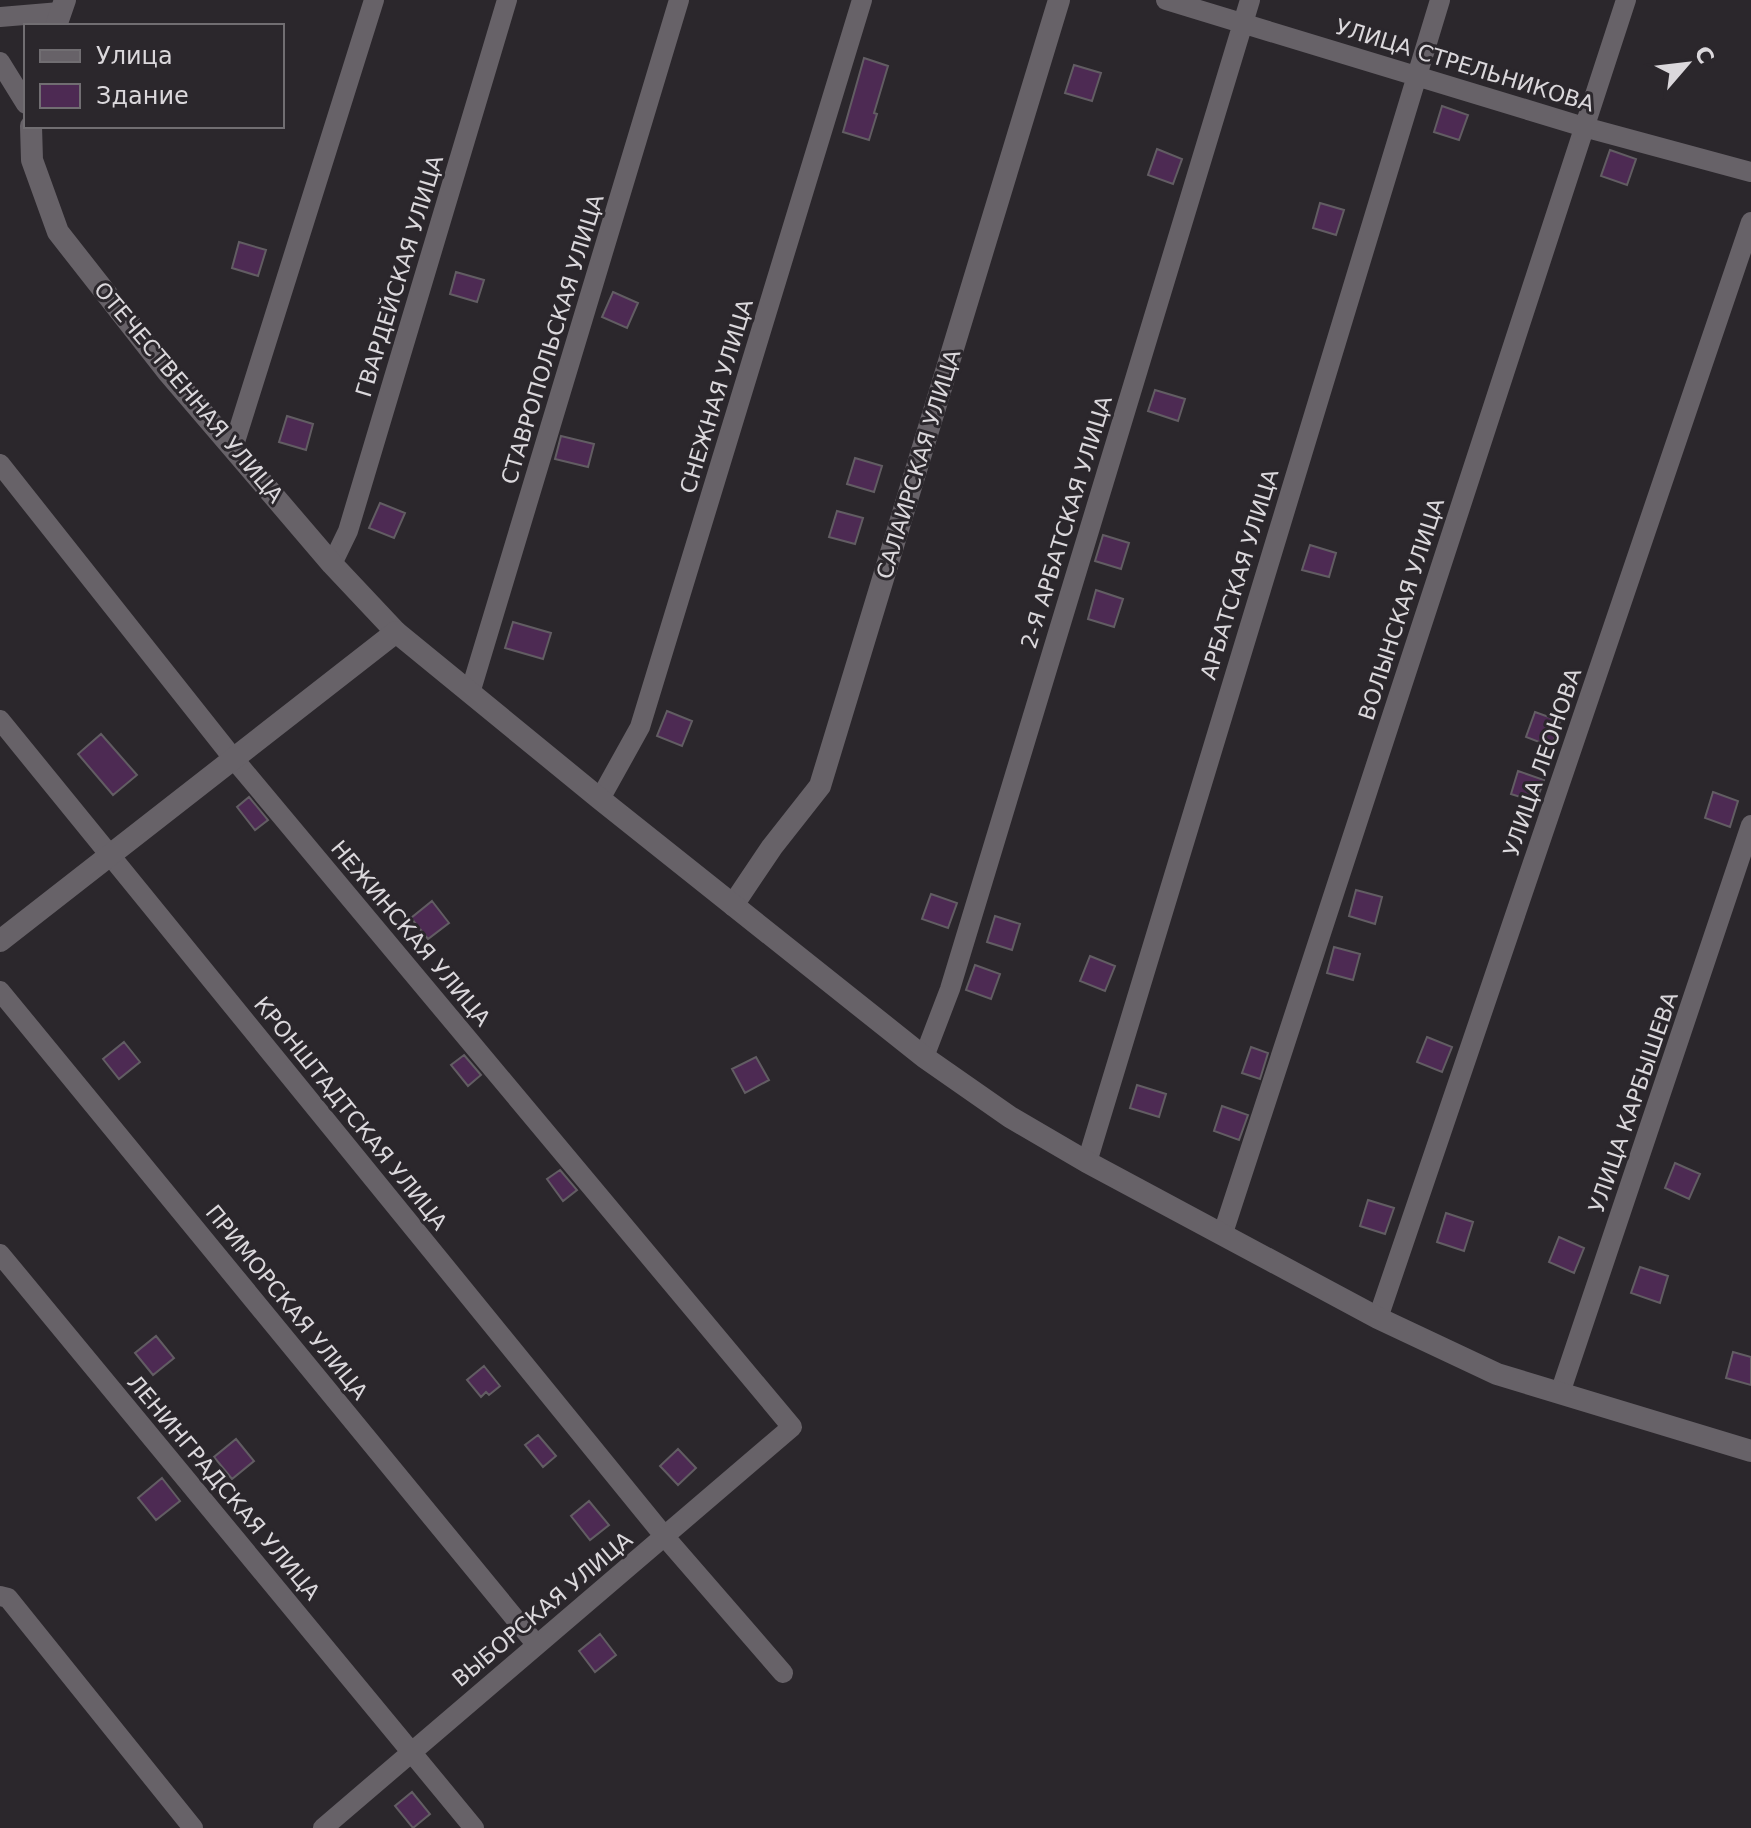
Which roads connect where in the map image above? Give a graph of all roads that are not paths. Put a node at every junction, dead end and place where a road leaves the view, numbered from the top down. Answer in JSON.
{"nodes":[{"id":1,"x":374,"y":0,"type":"edge"},
{"id":2,"x":507,"y":0,"type":"edge"},
{"id":3,"x":679,"y":0,"type":"edge"},
{"id":4,"x":862,"y":0,"type":"edge"},
{"id":5,"x":1059,"y":0,"type":"edge"},
{"id":6,"x":1166,"y":0,"type":"edge"},
{"id":7,"x":1250,"y":0,"type":"edge"},
{"id":8,"x":1440,"y":0,"type":"edge"},
{"id":9,"x":1626,"y":0,"type":"edge"},
{"id":10,"x":60,"y":13,"type":"edge"},
{"id":11,"x":0,"y":17,"type":"edge"},
{"id":12,"x":1243,"y":23,"type":"junction"},
{"id":13,"x":0,"y":62,"type":"edge"},
{"id":14,"x":1416,"y":76,"type":"junction"},
{"id":15,"x":24,"y":101,"type":"edge"},
{"id":16,"x":1584,"y":127,"type":"junction"},
{"id":17,"x":31,"y":128,"type":"edge"},
{"id":18,"x":1751,"y":172,"type":"edge"},
{"id":19,"x":1751,"y":222,"type":"edge"},
{"id":20,"x":233,"y":448,"type":"junction"},
{"id":21,"x":0,"y":464,"type":"edge"},
{"id":22,"x":332,"y":564,"type":"junction"},
{"id":23,"x":396,"y":632,"type":"junction"},
{"id":24,"x":470,"y":693,"type":"junction"},
{"id":25,"x":0,"y":720,"type":"edge"},
{"id":26,"x":233,"y":758,"type":"junction"},
{"id":27,"x":600,"y":799,"type":"junction"},
{"id":28,"x":1751,"y":825,"type":"edge"},
{"id":29,"x":110,"y":855,"type":"junction"},
{"id":30,"x":733,"y":905,"type":"junction"},
{"id":31,"x":0,"y":941,"type":"edge"},
{"id":32,"x":0,"y":991,"type":"edge"},
{"id":33,"x":924,"y":1057,"type":"junction"},
{"id":34,"x":1087,"y":1162,"type":"junction"},
{"id":35,"x":1223,"y":1233,"type":"junction"},
{"id":36,"x":0,"y":1254,"type":"edge"},
{"id":37,"x":1378,"y":1318,"type":"junction"},
{"id":38,"x":1560,"y":1393,"type":"junction"},
{"id":39,"x":792,"y":1427,"type":"joint"},
{"id":40,"x":1751,"y":1451,"type":"edge"},
{"id":41,"x":665,"y":1537,"type":"junction"},
{"id":42,"x":0,"y":1596,"type":"edge"},
{"id":43,"x":536,"y":1644,"type":"junction"},
{"id":44,"x":783,"y":1673,"type":"dead end"},
{"id":45,"x":411,"y":1751,"type":"junction"},
{"id":46,"x":193,"y":1828,"type":"edge"},
{"id":47,"x":323,"y":1828,"type":"edge"},
{"id":48,"x":474,"y":1828,"type":"edge"}],
"edges":[{"from":1,"to":20,"type":"street"},
{"from":2,"to":22,"type":"street","name":"ГВАРДЕЙСКАЯ УЛИЦА"},
{"from":3,"to":24,"type":"street","name":"СТАВРОПОЛЬСКАЯ УЛИЦА"},
{"from":4,"to":27,"type":"street","name":"СНЕЖНАЯ УЛИЦА"},
{"from":5,"to":30,"type":"main road","name":"САЛАИРСКАЯ УЛИЦА"},
{"from":6,"to":12,"type":"street","name":"УЛИЦА СТРЕЛЬНИКОВА"},
{"from":7,"to":12,"type":"street","name":"2-Я АРБАТСКАЯ УЛИЦА"},
{"from":8,"to":14,"type":"street","name":"АРБАТСКАЯ УЛИЦА"},
{"from":9,"to":16,"type":"street","name":"ВОЛЫНСКАЯ УЛИЦА"},
{"from":10,"to":11,"type":"street"},
{"from":12,"to":14,"type":"street","name":"УЛИЦА СТРЕЛЬНИКОВА"},
{"from":12,"to":33,"type":"street","name":"2-Я АРБАТСКАЯ УЛИЦА"},
{"from":13,"to":15,"type":"street"},
{"from":14,"to":16,"type":"street","name":"УЛИЦА СТРЕЛЬНИКОВА"},
{"from":14,"to":34,"type":"street","name":"АРБАТСКАЯ УЛИЦА"},
{"from":16,"to":18,"type":"street","name":"УЛИЦА СТРЕЛЬНИКОВА"},
{"from":16,"to":35,"type":"street","name":"ВОЛЫНСКАЯ УЛИЦА"},
{"from":17,"to":20,"type":"main road","name":"ОТЕЧЕСТВЕННАЯ УЛИЦА"},
{"from":19,"to":37,"type":"street","name":"УЛИЦА ЛЕОНОВА"},
{"from":20,"to":22,"type":"main road","name":"ОТЕЧЕСТВЕННАЯ УЛИЦА"},
{"from":21,"to":26,"type":"street","name":"НЕЖИНСКАЯ УЛИЦА"},
{"from":22,"to":23,"type":"main road","name":"ОТЕЧЕСТВЕННАЯ УЛИЦА"},
{"from":23,"to":24,"type":"main road","name":"ОТЕЧЕСТВЕННАЯ УЛИЦА"},
{"from":23,"to":26,"type":"main road"},
{"from":24,"to":27,"type":"main road","name":"ОТЕЧЕСТВЕННАЯ УЛИЦА"},
{"from":25,"to":29,"type":"street","name":"КРОНШТАДТСКАЯ УЛИЦА"},
{"from":26,"to":29,"type":"main road"},
{"from":26,"to":39,"type":"street","name":"НЕЖИНСКАЯ УЛИЦА"},
{"from":27,"to":30,"type":"main road","name":"ОТЕЧЕСТВЕННАЯ УЛИЦА"},
{"from":28,"to":38,"type":"street","name":"УЛИЦА КАРБЫШЕВА"},
{"from":29,"to":31,"type":"main road"},
{"from":29,"to":41,"type":"street","name":"КРОНШТАДТСКАЯ УЛИЦА"},
{"from":30,"to":33,"type":"main road","name":"ОТЕЧЕСТВЕННАЯ УЛИЦА"},
{"from":32,"to":43,"type":"street","name":"ПРИМОРСКАЯ УЛИЦА"},
{"from":33,"to":34,"type":"main road","name":"ОТЕЧЕСТВЕННАЯ УЛИЦА"},
{"from":34,"to":35,"type":"main road","name":"ОТЕЧЕСТВЕННАЯ УЛИЦА"},
{"from":35,"to":37,"type":"main road","name":"ОТЕЧЕСТВЕННАЯ УЛИЦА"},
{"from":36,"to":45,"type":"street","name":"ЛЕНИНГРАДСКАЯ УЛИЦА"},
{"from":37,"to":38,"type":"main road","name":"ОТЕЧЕСТВЕННАЯ УЛИЦА"},
{"from":38,"to":40,"type":"main road","name":"ОТЕЧЕСТВЕННАЯ УЛИЦА"},
{"from":39,"to":41,"type":"street","name":"ВЫБОРСКАЯ УЛИЦА"},
{"from":41,"to":43,"type":"street","name":"ВЫБОРСКАЯ УЛИЦА"},
{"from":41,"to":44,"type":"street","name":"КРОНШТАДТСКАЯ УЛИЦА"},
{"from":42,"to":46,"type":"street"},
{"from":43,"to":45,"type":"street","name":"ВЫБОРСКАЯ УЛИЦА"},
{"from":45,"to":47,"type":"street","name":"ВЫБОРСКАЯ УЛИЦА"},
{"from":45,"to":48,"type":"street","name":"ЛЕНИНГРАДСКАЯ УЛИЦА"}]}
